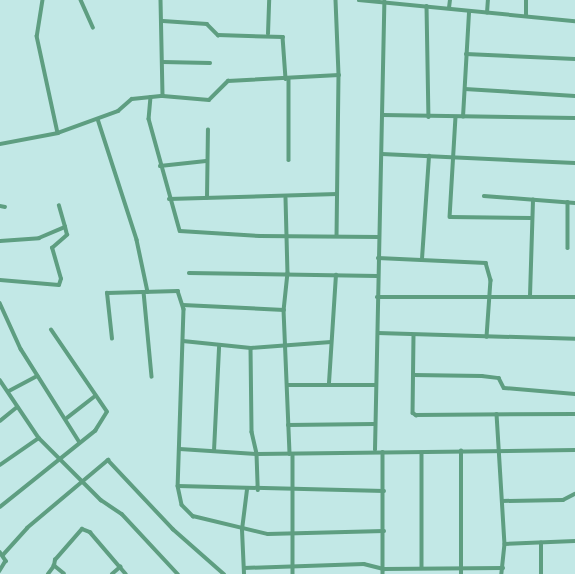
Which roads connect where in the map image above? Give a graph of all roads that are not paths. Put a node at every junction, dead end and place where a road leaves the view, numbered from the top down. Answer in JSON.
{"nodes":[{"id":1,"x":43,"y":0,"type":"edge"},
{"id":2,"x":81,"y":0,"type":"edge"},
{"id":3,"x":161,"y":0,"type":"edge"},
{"id":4,"x":270,"y":0,"type":"edge"},
{"id":5,"x":336,"y":0,"type":"edge"},
{"id":6,"x":359,"y":0,"type":"edge"},
{"id":7,"x":450,"y":0,"type":"edge"},
{"id":8,"x":488,"y":0,"type":"edge"},
{"id":9,"x":526,"y":0,"type":"edge"},
{"id":10,"x":384,"y":2,"type":"junction"},
{"id":11,"x":412,"y":2,"type":"edge"},
{"id":12,"x":427,"y":6,"type":"junction"},
{"id":13,"x":449,"y":8,"type":"junction"},
{"id":14,"x":469,"y":12,"type":"junction"},
{"id":15,"x":487,"y":13,"type":"junction"},
{"id":16,"x":526,"y":16,"type":"junction"},
{"id":17,"x":164,"y":21,"type":"junction"},
{"id":18,"x":575,"y":21,"type":"edge"},
{"id":19,"x":94,"y":27,"type":"dead end"},
{"id":20,"x":268,"y":34,"type":"junction"},
{"id":21,"x":466,"y":54,"type":"junction"},
{"id":22,"x":575,"y":60,"type":"edge"},
{"id":23,"x":163,"y":62,"type":"junction"},
{"id":24,"x":210,"y":63,"type":"dead end"},
{"id":25,"x":339,"y":75,"type":"junction"},
{"id":26,"x":287,"y":79,"type":"junction"},
{"id":27,"x":465,"y":89,"type":"junction"},
{"id":28,"x":163,"y":96,"type":"junction"},
{"id":29,"x":575,"y":96,"type":"edge"},
{"id":30,"x":150,"y":97,"type":"junction"},
{"id":31,"x":384,"y":115,"type":"junction"},
{"id":32,"x":429,"y":117,"type":"junction"},
{"id":33,"x":456,"y":117,"type":"junction"},
{"id":34,"x":463,"y":117,"type":"junction"},
{"id":35,"x":575,"y":118,"type":"edge"},
{"id":36,"x":98,"y":119,"type":"junction"},
{"id":37,"x":208,"y":130,"type":"dead end"},
{"id":38,"x":58,"y":133,"type":"junction"},
{"id":39,"x":0,"y":144,"type":"edge"},
{"id":40,"x":382,"y":154,"type":"junction"},
{"id":41,"x":429,"y":156,"type":"junction"},
{"id":42,"x":454,"y":157,"type":"junction"},
{"id":43,"x":289,"y":160,"type":"dead end"},
{"id":44,"x":206,"y":161,"type":"junction"},
{"id":45,"x":575,"y":163,"type":"edge"},
{"id":46,"x":160,"y":166,"type":"junction"},
{"id":47,"x":337,"y":194,"type":"junction"},
{"id":48,"x":484,"y":196,"type":"dead end"},
{"id":49,"x":207,"y":198,"type":"junction"},
{"id":50,"x":286,"y":198,"type":"junction"},
{"id":51,"x":169,"y":199,"type":"junction"},
{"id":52,"x":533,"y":200,"type":"junction"},
{"id":53,"x":568,"y":202,"type":"junction"},
{"id":54,"x":575,"y":203,"type":"edge"},
{"id":55,"x":0,"y":206,"type":"edge"},
{"id":56,"x":60,"y":206,"type":"dead end"},
{"id":57,"x":5,"y":207,"type":"dead end"},
{"id":58,"x":531,"y":218,"type":"junction"},
{"id":59,"x":65,"y":227,"type":"junction"},
{"id":60,"x":287,"y":236,"type":"junction"},
{"id":61,"x":337,"y":236,"type":"junction"},
{"id":62,"x":379,"y":237,"type":"junction"},
{"id":63,"x":0,"y":241,"type":"edge"},
{"id":64,"x":568,"y":248,"type":"dead end"},
{"id":65,"x":378,"y":258,"type":"junction"},
{"id":66,"x":422,"y":259,"type":"junction"},
{"id":67,"x":189,"y":273,"type":"dead end"},
{"id":68,"x":288,"y":273,"type":"junction"},
{"id":69,"x":336,"y":275,"type":"junction"},
{"id":70,"x":377,"y":276,"type":"junction"},
{"id":71,"x":0,"y":281,"type":"edge"},
{"id":72,"x":146,"y":292,"type":"junction"},
{"id":73,"x":530,"y":296,"type":"junction"},
{"id":74,"x":377,"y":297,"type":"junction"},
{"id":75,"x":575,"y":297,"type":"edge"},
{"id":76,"x":490,"y":299,"type":"junction"},
{"id":77,"x":0,"y":303,"type":"edge"},
{"id":78,"x":183,"y":305,"type":"junction"},
{"id":79,"x":284,"y":310,"type":"junction"},
{"id":80,"x":50,"y":330,"type":"dead end"},
{"id":81,"x":378,"y":333,"type":"junction"},
{"id":82,"x":414,"y":335,"type":"junction"},
{"id":83,"x":487,"y":337,"type":"junction"},
{"id":84,"x":112,"y":339,"type":"dead end"},
{"id":85,"x":575,"y":339,"type":"edge"},
{"id":86,"x":183,"y":341,"type":"junction"},
{"id":87,"x":330,"y":342,"type":"junction"},
{"id":88,"x":286,"y":343,"type":"junction"},
{"id":89,"x":219,"y":347,"type":"junction"},
{"id":90,"x":251,"y":348,"type":"junction"},
{"id":91,"x":414,"y":374,"type":"junction"},
{"id":92,"x":38,"y":376,"type":"junction"},
{"id":93,"x":152,"y":377,"type":"dead end"},
{"id":94,"x":0,"y":380,"type":"edge"},
{"id":95,"x":328,"y":383,"type":"junction"},
{"id":96,"x":287,"y":385,"type":"junction"},
{"id":97,"x":375,"y":385,"type":"junction"},
{"id":98,"x":9,"y":391,"type":"junction"},
{"id":99,"x":575,"y":394,"type":"edge"},
{"id":100,"x":94,"y":397,"type":"junction"},
{"id":101,"x":17,"y":407,"type":"junction"},
{"id":102,"x":497,"y":414,"type":"junction"},
{"id":103,"x":575,"y":414,"type":"edge"},
{"id":104,"x":67,"y":418,"type":"junction"},
{"id":105,"x":0,"y":421,"type":"edge"},
{"id":106,"x":288,"y":424,"type":"junction"},
{"id":107,"x":374,"y":424,"type":"junction"},
{"id":108,"x":39,"y":438,"type":"junction"},
{"id":109,"x":79,"y":441,"type":"junction"},
{"id":110,"x":180,"y":449,"type":"junction"},
{"id":111,"x":375,"y":450,"type":"junction"},
{"id":112,"x":500,"y":450,"type":"junction"},
{"id":113,"x":575,"y":450,"type":"edge"},
{"id":114,"x":214,"y":451,"type":"junction"},
{"id":115,"x":462,"y":451,"type":"junction"},
{"id":116,"x":383,"y":452,"type":"junction"},
{"id":117,"x":422,"y":453,"type":"junction"},
{"id":118,"x":257,"y":454,"type":"junction"},
{"id":119,"x":291,"y":454,"type":"junction"},
{"id":120,"x":61,"y":459,"type":"junction"},
{"id":121,"x":0,"y":465,"type":"edge"},
{"id":122,"x":82,"y":481,"type":"junction"},
{"id":123,"x":178,"y":486,"type":"junction"},
{"id":124,"x":292,"y":489,"type":"junction"},
{"id":125,"x":247,"y":490,"type":"junction"},
{"id":126,"x":258,"y":490,"type":"junction"},
{"id":127,"x":384,"y":491,"type":"junction"},
{"id":128,"x":575,"y":494,"type":"edge"},
{"id":129,"x":502,"y":501,"type":"junction"},
{"id":130,"x":0,"y":507,"type":"edge"},
{"id":131,"x":242,"y":530,"type":"junction"},
{"id":132,"x":384,"y":531,"type":"junction"},
{"id":133,"x":293,"y":533,"type":"junction"},
{"id":134,"x":575,"y":541,"type":"edge"},
{"id":135,"x":541,"y":543,"type":"junction"},
{"id":136,"x":505,"y":544,"type":"junction"},
{"id":137,"x":2,"y":554,"type":"edge"},
{"id":138,"x":54,"y":566,"type":"junction"},
{"id":139,"x":120,"y":567,"type":"junction"},
{"id":140,"x":244,"y":568,"type":"junction"},
{"id":141,"x":294,"y":568,"type":"junction"},
{"id":142,"x":422,"y":568,"type":"junction"},
{"id":143,"x":503,"y":568,"type":"junction"},
{"id":144,"x":384,"y":569,"type":"junction"},
{"id":145,"x":461,"y":569,"type":"junction"},
{"id":146,"x":0,"y":571,"type":"edge"},
{"id":147,"x":48,"y":574,"type":"edge"},
{"id":148,"x":64,"y":574,"type":"edge"},
{"id":149,"x":112,"y":574,"type":"edge"},
{"id":150,"x":126,"y":574,"type":"edge"},
{"id":151,"x":178,"y":574,"type":"edge"},
{"id":152,"x":224,"y":574,"type":"edge"},
{"id":153,"x":244,"y":574,"type":"edge"},
{"id":154,"x":293,"y":574,"type":"edge"},
{"id":155,"x":383,"y":574,"type":"edge"},
{"id":156,"x":461,"y":574,"type":"edge"},
{"id":157,"x":502,"y":574,"type":"edge"},
{"id":158,"x":541,"y":574,"type":"edge"}],
"edges":[{"from":1,"to":38,"type":"street"},
{"from":2,"to":19,"type":"street"},
{"from":3,"to":17,"type":"street"},
{"from":4,"to":20,"type":"street"},
{"from":5,"to":25,"type":"street"},
{"from":6,"to":10,"type":"street"},
{"from":7,"to":13,"type":"street"},
{"from":8,"to":15,"type":"street"},
{"from":9,"to":16,"type":"street"},
{"from":10,"to":11,"type":"street"},
{"from":10,"to":31,"type":"street"},
{"from":11,"to":12,"type":"street"},
{"from":12,"to":13,"type":"street"},
{"from":12,"to":32,"type":"street"},
{"from":13,"to":14,"type":"street"},
{"from":14,"to":15,"type":"street"},
{"from":14,"to":21,"type":"street"},
{"from":15,"to":16,"type":"street"},
{"from":16,"to":18,"type":"street"},
{"from":17,"to":20,"type":"street"},
{"from":17,"to":23,"type":"street"},
{"from":20,"to":26,"type":"street"},
{"from":21,"to":22,"type":"street"},
{"from":21,"to":27,"type":"street"},
{"from":23,"to":24,"type":"street"},
{"from":23,"to":28,"type":"street"},
{"from":25,"to":26,"type":"street"},
{"from":25,"to":47,"type":"street"},
{"from":26,"to":28,"type":"street"},
{"from":26,"to":43,"type":"street"},
{"from":27,"to":29,"type":"street"},
{"from":27,"to":34,"type":"street"},
{"from":28,"to":30,"type":"street"},
{"from":30,"to":36,"type":"street"},
{"from":30,"to":46,"type":"street"},
{"from":31,"to":32,"type":"street"},
{"from":31,"to":40,"type":"street"},
{"from":32,"to":33,"type":"street"},
{"from":33,"to":34,"type":"street"},
{"from":33,"to":42,"type":"street"},
{"from":34,"to":35,"type":"street"},
{"from":36,"to":38,"type":"street"},
{"from":36,"to":72,"type":"street"},
{"from":37,"to":44,"type":"street"},
{"from":38,"to":39,"type":"street"},
{"from":40,"to":41,"type":"street"},
{"from":40,"to":62,"type":"street"},
{"from":41,"to":42,"type":"street"},
{"from":41,"to":66,"type":"street"},
{"from":42,"to":45,"type":"street"},
{"from":42,"to":58,"type":"street"},
{"from":44,"to":46,"type":"street"},
{"from":44,"to":49,"type":"street"},
{"from":46,"to":51,"type":"street"},
{"from":47,"to":50,"type":"street"},
{"from":47,"to":61,"type":"street"},
{"from":48,"to":52,"type":"street"},
{"from":49,"to":50,"type":"street"},
{"from":49,"to":51,"type":"street"},
{"from":50,"to":60,"type":"street"},
{"from":51,"to":60,"type":"street"},
{"from":52,"to":53,"type":"street"},
{"from":52,"to":58,"type":"street"},
{"from":53,"to":54,"type":"street"},
{"from":53,"to":64,"type":"street"},
{"from":55,"to":57,"type":"street"},
{"from":56,"to":59,"type":"street"},
{"from":58,"to":73,"type":"street"},
{"from":59,"to":63,"type":"street"},
{"from":59,"to":71,"type":"street"},
{"from":60,"to":61,"type":"street"},
{"from":60,"to":68,"type":"street"},
{"from":61,"to":62,"type":"street"},
{"from":62,"to":65,"type":"street"},
{"from":65,"to":66,"type":"street"},
{"from":65,"to":70,"type":"street"},
{"from":66,"to":76,"type":"street"},
{"from":67,"to":68,"type":"street"},
{"from":68,"to":69,"type":"street"},
{"from":68,"to":79,"type":"street"},
{"from":69,"to":70,"type":"street"},
{"from":69,"to":87,"type":"street"},
{"from":70,"to":74,"type":"street"},
{"from":72,"to":78,"type":"street"},
{"from":72,"to":84,"type":"street"},
{"from":72,"to":93,"type":"street"},
{"from":73,"to":75,"type":"street"},
{"from":73,"to":76,"type":"street"},
{"from":74,"to":76,"type":"street"},
{"from":74,"to":81,"type":"street"},
{"from":76,"to":83,"type":"street"},
{"from":77,"to":92,"type":"street"},
{"from":78,"to":79,"type":"street"},
{"from":78,"to":86,"type":"street"},
{"from":79,"to":88,"type":"street"},
{"from":80,"to":100,"type":"street"},
{"from":81,"to":82,"type":"street"},
{"from":81,"to":97,"type":"street"},
{"from":82,"to":83,"type":"street"},
{"from":82,"to":91,"type":"street"},
{"from":83,"to":85,"type":"street"},
{"from":86,"to":89,"type":"street"},
{"from":86,"to":110,"type":"street"},
{"from":87,"to":88,"type":"street"},
{"from":87,"to":95,"type":"street"},
{"from":88,"to":90,"type":"street"},
{"from":88,"to":96,"type":"street"},
{"from":89,"to":90,"type":"street"},
{"from":89,"to":114,"type":"street"},
{"from":90,"to":118,"type":"street"},
{"from":91,"to":99,"type":"street"},
{"from":91,"to":102,"type":"street"},
{"from":92,"to":98,"type":"street"},
{"from":92,"to":104,"type":"street"},
{"from":94,"to":98,"type":"street"},
{"from":95,"to":96,"type":"street"},
{"from":95,"to":97,"type":"street"},
{"from":96,"to":106,"type":"street"},
{"from":97,"to":107,"type":"street"},
{"from":98,"to":101,"type":"street"},
{"from":100,"to":104,"type":"street"},
{"from":100,"to":109,"type":"street"},
{"from":101,"to":105,"type":"street"},
{"from":101,"to":108,"type":"street"},
{"from":102,"to":103,"type":"street"},
{"from":102,"to":112,"type":"street"},
{"from":104,"to":109,"type":"street"},
{"from":106,"to":107,"type":"street"},
{"from":106,"to":119,"type":"street"},
{"from":107,"to":111,"type":"street"},
{"from":108,"to":120,"type":"street"},
{"from":108,"to":121,"type":"street"},
{"from":109,"to":120,"type":"street"},
{"from":110,"to":114,"type":"street"},
{"from":110,"to":123,"type":"street"},
{"from":111,"to":116,"type":"street"},
{"from":111,"to":119,"type":"street"},
{"from":112,"to":113,"type":"street"},
{"from":112,"to":115,"type":"street"},
{"from":112,"to":129,"type":"street"},
{"from":114,"to":118,"type":"street"},
{"from":115,"to":117,"type":"street"},
{"from":115,"to":145,"type":"street"},
{"from":116,"to":117,"type":"street"},
{"from":116,"to":127,"type":"street"},
{"from":117,"to":142,"type":"street"},
{"from":118,"to":119,"type":"street"},
{"from":118,"to":126,"type":"street"},
{"from":119,"to":124,"type":"street"},
{"from":120,"to":122,"type":"street"},
{"from":120,"to":130,"type":"street"},
{"from":122,"to":137,"type":"street"},
{"from":122,"to":151,"type":"street"},
{"from":122,"to":152,"type":"street"},
{"from":123,"to":125,"type":"street"},
{"from":123,"to":131,"type":"street"},
{"from":124,"to":126,"type":"street"},
{"from":124,"to":127,"type":"street"},
{"from":124,"to":133,"type":"street"},
{"from":125,"to":126,"type":"street"},
{"from":125,"to":131,"type":"street"},
{"from":127,"to":132,"type":"street"},
{"from":128,"to":129,"type":"street"},
{"from":129,"to":136,"type":"street"},
{"from":131,"to":133,"type":"street"},
{"from":131,"to":140,"type":"street"},
{"from":132,"to":133,"type":"street"},
{"from":132,"to":144,"type":"street"},
{"from":133,"to":141,"type":"street"},
{"from":134,"to":135,"type":"street"},
{"from":135,"to":136,"type":"street"},
{"from":135,"to":158,"type":"street"},
{"from":136,"to":143,"type":"street"},
{"from":137,"to":146,"type":"street"},
{"from":138,"to":139,"type":"street"},
{"from":138,"to":147,"type":"street"},
{"from":138,"to":148,"type":"street"},
{"from":139,"to":149,"type":"street"},
{"from":139,"to":150,"type":"street"},
{"from":140,"to":141,"type":"street"},
{"from":140,"to":153,"type":"street"},
{"from":141,"to":144,"type":"street"},
{"from":141,"to":154,"type":"street"},
{"from":142,"to":144,"type":"street"},
{"from":142,"to":145,"type":"street"},
{"from":143,"to":145,"type":"street"},
{"from":143,"to":157,"type":"street"},
{"from":144,"to":155,"type":"street"},
{"from":145,"to":156,"type":"street"}]}
